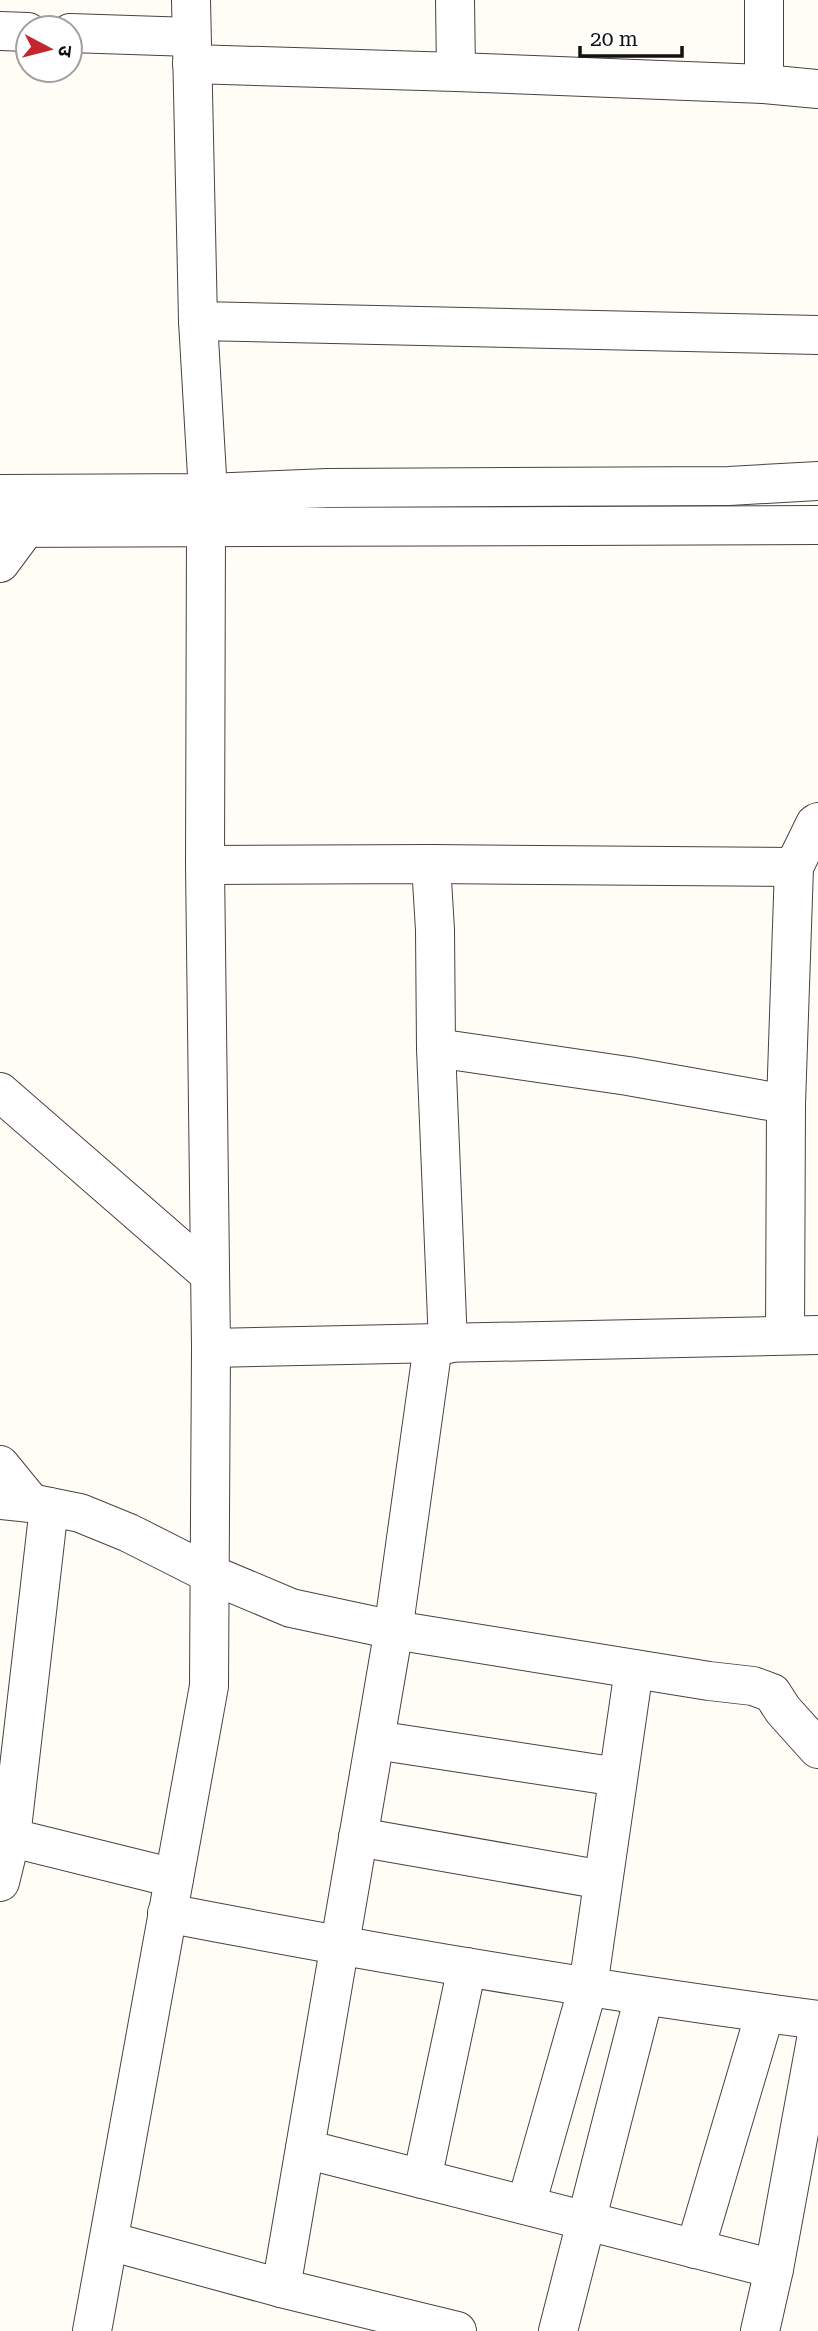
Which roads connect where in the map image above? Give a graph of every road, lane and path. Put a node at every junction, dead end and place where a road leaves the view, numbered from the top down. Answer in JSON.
{"nodes":[{"id":1,"x":455,"y":0,"type":"edge"},
{"id":2,"x":764,"y":0,"type":"edge"},
{"id":3,"x":84,"y":33,"type":"edge"},
{"id":4,"x":191,"y":34,"type":"edge"},
{"id":5,"x":456,"y":72,"type":"junction"},
{"id":6,"x":764,"y":84,"type":"junction"},
{"id":7,"x":818,"y":89,"type":"edge"},
{"id":8,"x":198,"y":321,"type":"junction"},
{"id":9,"x":818,"y":335,"type":"edge"},
{"id":10,"x":818,"y":481,"type":"edge"},
{"id":11,"x":0,"y":494,"type":"edge"},
{"id":12,"x":207,"y":510,"type":"junction"},
{"id":13,"x":818,"y":525,"type":"edge"},
{"id":14,"x":13,"y":528,"type":"edge"},
{"id":15,"x":0,"y":564,"type":"edge"},
{"id":16,"x":818,"y":822,"type":"edge"},
{"id":17,"x":431,"y":864,"type":"junction"},
{"id":18,"x":205,"y":865,"type":"junction"},
{"id":19,"x":794,"y":867,"type":"junction"},
{"id":20,"x":436,"y":1048,"type":"junction"},
{"id":21,"x":0,"y":1092,"type":"edge"},
{"id":22,"x":786,"y":1104,"type":"junction"},
{"id":23,"x":208,"y":1273,"type":"junction"},
{"id":24,"x":801,"y":1335,"type":"edge"},
{"id":25,"x":441,"y":1344,"type":"junction"},
{"id":26,"x":211,"y":1348,"type":"junction"},
{"id":27,"x":0,"y":1465,"type":"edge"},
{"id":28,"x":27,"y":1503,"type":"edge"},
{"id":29,"x":209,"y":1574,"type":"junction"},
{"id":30,"x":394,"y":1630,"type":"junction"},
{"id":31,"x":634,"y":1669,"type":"junction"},
{"id":32,"x":375,"y":1740,"type":"junction"},
{"id":33,"x":818,"y":1749,"type":"edge"},
{"id":34,"x":618,"y":1777,"type":"junction"},
{"id":35,"x":6,"y":1836,"type":"edge"},
{"id":36,"x":358,"y":1837,"type":"junction"},
{"id":37,"x":603,"y":1880,"type":"junction"},
{"id":38,"x":0,"y":1882,"type":"edge"},
{"id":39,"x":171,"y":1895,"type":"junction"},
{"id":40,"x":339,"y":1946,"type":"junction"},
{"id":41,"x":467,"y":1967,"type":"junction"},
{"id":42,"x":588,"y":1987,"type":"junction"},
{"id":43,"x":644,"y":1996,"type":"junction"},
{"id":44,"x":765,"y":2013,"type":"junction"},
{"id":45,"x":818,"y":2020,"type":"edge"},
{"id":46,"x":818,"y":2029,"type":"edge"},
{"id":47,"x":305,"y":2149,"type":"junction"},
{"id":48,"x":422,"y":2179,"type":"junction"},
{"id":49,"x":526,"y":2205,"type":"junction"},
{"id":50,"x":588,"y":2222,"type":"junction"},
{"id":51,"x":108,"y":2241,"type":"junction"},
{"id":52,"x":695,"y":2249,"type":"junction"},
{"id":53,"x":774,"y":2269,"type":"junction"},
{"id":54,"x":281,"y":2288,"type":"junction"},
{"id":55,"x":92,"y":2331,"type":"edge"},
{"id":56,"x":457,"y":2331,"type":"edge"},
{"id":57,"x":558,"y":2331,"type":"edge"},
{"id":58,"x":760,"y":2331,"type":"edge"}],
"edges":[{"from":1,"to":5,"type":"street"},
{"from":2,"to":6,"type":"street"},
{"from":3,"to":4,"type":"street"},
{"from":4,"to":5,"type":"street"},
{"from":4,"to":8,"type":"street"},
{"from":5,"to":6,"type":"street"},
{"from":6,"to":7,"type":"street"},
{"from":8,"to":9,"type":"street"},
{"from":8,"to":12,"type":"street"},
{"from":10,"to":12,"type":"street"},
{"from":11,"to":12,"type":"street"},
{"from":12,"to":13,"type":"street"},
{"from":12,"to":14,"type":"street"},
{"from":12,"to":18,"type":"street"},
{"from":14,"to":15,"type":"street"},
{"from":16,"to":19,"type":"street"},
{"from":17,"to":18,"type":"street"},
{"from":17,"to":19,"type":"street"},
{"from":17,"to":20,"type":"street"},
{"from":18,"to":23,"type":"street"},
{"from":19,"to":22,"type":"street"},
{"from":20,"to":22,"type":"street"},
{"from":20,"to":25,"type":"street"},
{"from":21,"to":23,"type":"street"},
{"from":22,"to":24,"type":"street"},
{"from":23,"to":26,"type":"street"},
{"from":24,"to":25,"type":"street"},
{"from":25,"to":26,"type":"street"},
{"from":25,"to":30,"type":"street"},
{"from":26,"to":29,"type":"street"},
{"from":27,"to":28,"type":"street"},
{"from":28,"to":29,"type":"street"},
{"from":28,"to":35,"type":"street"},
{"from":29,"to":30,"type":"street"},
{"from":29,"to":39,"type":"street"},
{"from":30,"to":31,"type":"street"},
{"from":30,"to":32,"type":"street"},
{"from":31,"to":33,"type":"street"},
{"from":31,"to":34,"type":"street"},
{"from":32,"to":34,"type":"street"},
{"from":32,"to":36,"type":"street"},
{"from":34,"to":37,"type":"street"},
{"from":35,"to":38,"type":"street"},
{"from":35,"to":39,"type":"street"},
{"from":36,"to":37,"type":"street"},
{"from":36,"to":40,"type":"street"},
{"from":37,"to":42,"type":"street"},
{"from":39,"to":40,"type":"street"},
{"from":39,"to":51,"type":"street"},
{"from":40,"to":41,"type":"street"},
{"from":40,"to":47,"type":"street"},
{"from":41,"to":42,"type":"street"},
{"from":41,"to":48,"type":"street"},
{"from":42,"to":43,"type":"street"},
{"from":42,"to":49,"type":"street"},
{"from":43,"to":44,"type":"street"},
{"from":43,"to":50,"type":"street"},
{"from":44,"to":45,"type":"street"},
{"from":44,"to":52,"type":"street"},
{"from":46,"to":53,"type":"street"},
{"from":47,"to":48,"type":"street"},
{"from":47,"to":54,"type":"street"},
{"from":48,"to":49,"type":"street"},
{"from":49,"to":50,"type":"street"},
{"from":50,"to":52,"type":"street"},
{"from":50,"to":57,"type":"street"},
{"from":51,"to":54,"type":"street"},
{"from":51,"to":55,"type":"street"},
{"from":52,"to":53,"type":"street"},
{"from":53,"to":58,"type":"street"},
{"from":54,"to":56,"type":"street"}]}
